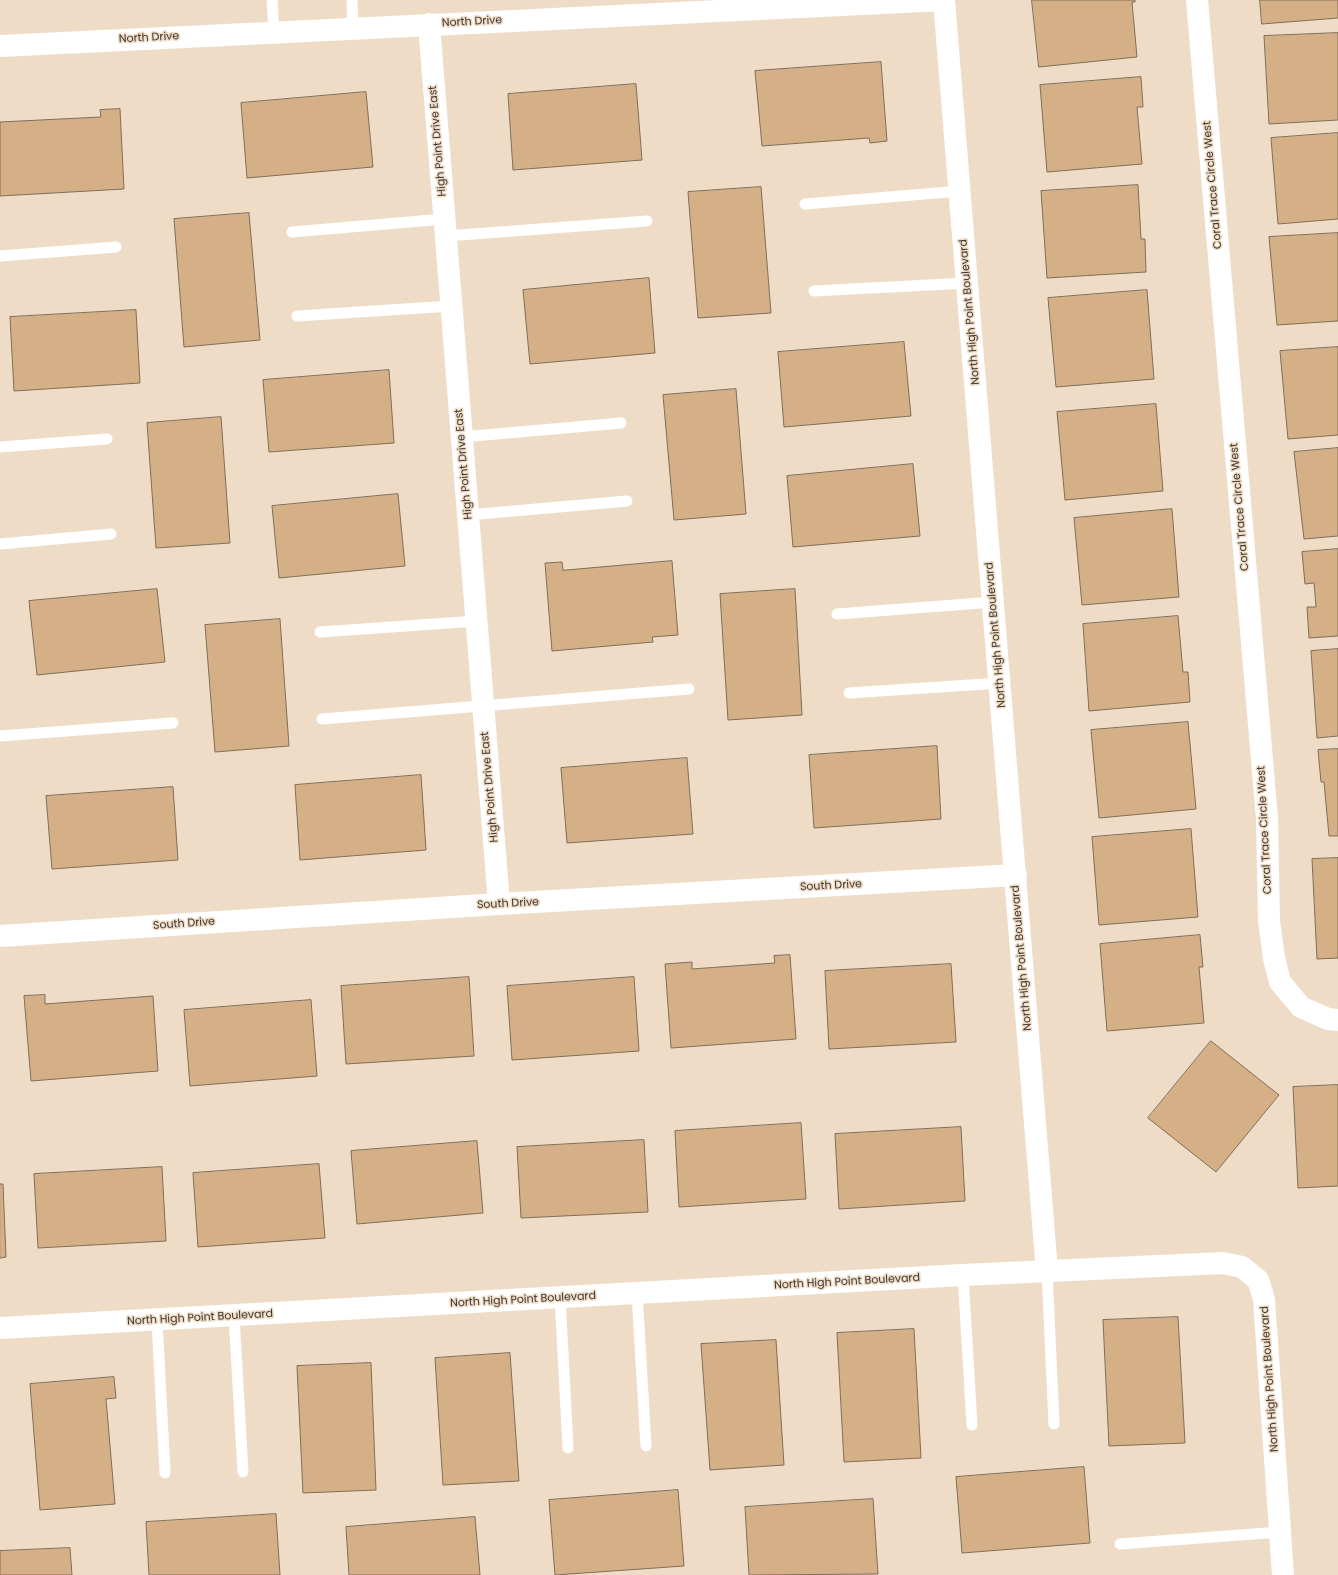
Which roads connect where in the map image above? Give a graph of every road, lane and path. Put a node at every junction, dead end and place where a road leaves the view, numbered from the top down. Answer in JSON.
{"nodes":[{"id":1,"x":272,"y":0,"type":"edge"},
{"id":2,"x":352,"y":0,"type":"edge"},
{"id":3,"x":944,"y":0,"type":"edge"},
{"id":4,"x":1197,"y":0,"type":"edge"},
{"id":5,"x":755,"y":5,"type":"edge"},
{"id":6,"x":669,"y":7,"type":"edge"},
{"id":7,"x":429,"y":24,"type":"junction"},
{"id":8,"x":353,"y":28,"type":"junction"},
{"id":9,"x":274,"y":32,"type":"junction"},
{"id":10,"x":0,"y":46,"type":"edge"},
{"id":11,"x":960,"y":191,"type":"junction"},
{"id":12,"x":805,"y":204,"type":"dead end"},
{"id":13,"x":647,"y":221,"type":"dead end"},
{"id":14,"x":445,"y":227,"type":"junction"},
{"id":15,"x":292,"y":232,"type":"dead end"},
{"id":16,"x":116,"y":247,"type":"dead end"},
{"id":17,"x":0,"y":256,"type":"edge"},
{"id":18,"x":967,"y":283,"type":"junction"},
{"id":19,"x":814,"y":290,"type":"dead end"},
{"id":20,"x":451,"y":306,"type":"junction"},
{"id":21,"x":297,"y":316,"type":"dead end"},
{"id":22,"x":621,"y":423,"type":"dead end"},
{"id":23,"x":462,"y":437,"type":"junction"},
{"id":24,"x":107,"y":439,"type":"dead end"},
{"id":25,"x":0,"y":447,"type":"edge"},
{"id":26,"x":627,"y":501,"type":"dead end"},
{"id":27,"x":468,"y":515,"type":"junction"},
{"id":28,"x":112,"y":534,"type":"dead end"},
{"id":29,"x":0,"y":544,"type":"edge"},
{"id":30,"x":993,"y":602,"type":"junction"},
{"id":31,"x":837,"y":614,"type":"dead end"},
{"id":32,"x":477,"y":621,"type":"junction"},
{"id":33,"x":320,"y":632,"type":"dead end"},
{"id":34,"x":1000,"y":683,"type":"junction"},
{"id":35,"x":689,"y":689,"type":"dead end"},
{"id":36,"x":849,"y":694,"type":"dead end"},
{"id":37,"x":483,"y":706,"type":"junction"},
{"id":38,"x":322,"y":719,"type":"dead end"},
{"id":39,"x":173,"y":723,"type":"dead end"},
{"id":40,"x":0,"y":736,"type":"edge"},
{"id":41,"x":1016,"y":875,"type":"junction"},
{"id":42,"x":499,"y":904,"type":"junction"},
{"id":43,"x":0,"y":936,"type":"edge"},
{"id":44,"x":1338,"y":1020,"type":"edge"},
{"id":45,"x":1047,"y":1270,"type":"junction"},
{"id":46,"x":963,"y":1275,"type":"junction"},
{"id":47,"x":637,"y":1293,"type":"junction"},
{"id":48,"x":560,"y":1297,"type":"junction"},
{"id":49,"x":234,"y":1316,"type":"junction"},
{"id":50,"x":157,"y":1320,"type":"junction"},
{"id":51,"x":0,"y":1328,"type":"edge"},
{"id":52,"x":1054,"y":1424,"type":"dead end"},
{"id":53,"x":972,"y":1425,"type":"dead end"},
{"id":54,"x":646,"y":1446,"type":"dead end"},
{"id":55,"x":568,"y":1448,"type":"dead end"},
{"id":56,"x":243,"y":1472,"type":"dead end"},
{"id":57,"x":165,"y":1473,"type":"dead end"},
{"id":58,"x":1280,"y":1532,"type":"junction"},
{"id":59,"x":1120,"y":1544,"type":"dead end"},
{"id":60,"x":1283,"y":1575,"type":"edge"}],
"edges":[{"from":1,"to":9,"type":"lane"},
{"from":2,"to":8,"type":"lane"},
{"from":3,"to":5,"type":"street","name":"North Drive"},
{"from":3,"to":11,"type":"street","name":"North High Point Boulevard"},
{"from":4,"to":44,"type":"street","name":"Coral Trace Circle West"},
{"from":5,"to":6,"type":"street","name":"North Drive"},
{"from":6,"to":7,"type":"street","name":"North Drive"},
{"from":7,"to":8,"type":"street","name":"North Drive"},
{"from":7,"to":14,"type":"street","name":"High Point Drive East"},
{"from":8,"to":9,"type":"street","name":"North Drive"},
{"from":9,"to":10,"type":"street","name":"North Drive"},
{"from":11,"to":12,"type":"lane"},
{"from":11,"to":18,"type":"street","name":"North High Point Boulevard"},
{"from":13,"to":14,"type":"lane"},
{"from":14,"to":15,"type":"lane"},
{"from":14,"to":20,"type":"street","name":"High Point Drive East"},
{"from":16,"to":17,"type":"lane"},
{"from":18,"to":19,"type":"lane"},
{"from":18,"to":30,"type":"street","name":"North High Point Boulevard"},
{"from":20,"to":21,"type":"lane"},
{"from":20,"to":23,"type":"street","name":"High Point Drive East"},
{"from":22,"to":23,"type":"lane"},
{"from":23,"to":27,"type":"street","name":"High Point Drive East"},
{"from":24,"to":25,"type":"lane"},
{"from":26,"to":27,"type":"lane"},
{"from":27,"to":32,"type":"street","name":"High Point Drive East"},
{"from":28,"to":29,"type":"lane"},
{"from":30,"to":31,"type":"lane"},
{"from":30,"to":34,"type":"street","name":"North High Point Boulevard"},
{"from":32,"to":33,"type":"lane"},
{"from":32,"to":37,"type":"street","name":"High Point Drive East"},
{"from":34,"to":36,"type":"lane"},
{"from":34,"to":41,"type":"street","name":"North High Point Boulevard"},
{"from":35,"to":37,"type":"lane"},
{"from":37,"to":38,"type":"lane"},
{"from":37,"to":42,"type":"street","name":"High Point Drive East"},
{"from":39,"to":40,"type":"lane"},
{"from":41,"to":42,"type":"street","name":"South Drive"},
{"from":41,"to":45,"type":"street","name":"North High Point Boulevard"},
{"from":42,"to":43,"type":"street","name":"South Drive"},
{"from":45,"to":46,"type":"street","name":"North High Point Boulevard"},
{"from":45,"to":52,"type":"lane"},
{"from":45,"to":58,"type":"street","name":"North High Point Boulevard"},
{"from":46,"to":47,"type":"street","name":"North High Point Boulevard"},
{"from":46,"to":53,"type":"lane"},
{"from":47,"to":48,"type":"street","name":"North High Point Boulevard"},
{"from":47,"to":54,"type":"lane"},
{"from":48,"to":49,"type":"street","name":"North High Point Boulevard"},
{"from":48,"to":55,"type":"lane"},
{"from":49,"to":50,"type":"street","name":"North High Point Boulevard"},
{"from":49,"to":56,"type":"lane"},
{"from":50,"to":51,"type":"street","name":"North High Point Boulevard"},
{"from":50,"to":57,"type":"lane"},
{"from":58,"to":59,"type":"lane"},
{"from":58,"to":60,"type":"street","name":"North High Point Boulevard"}]}
